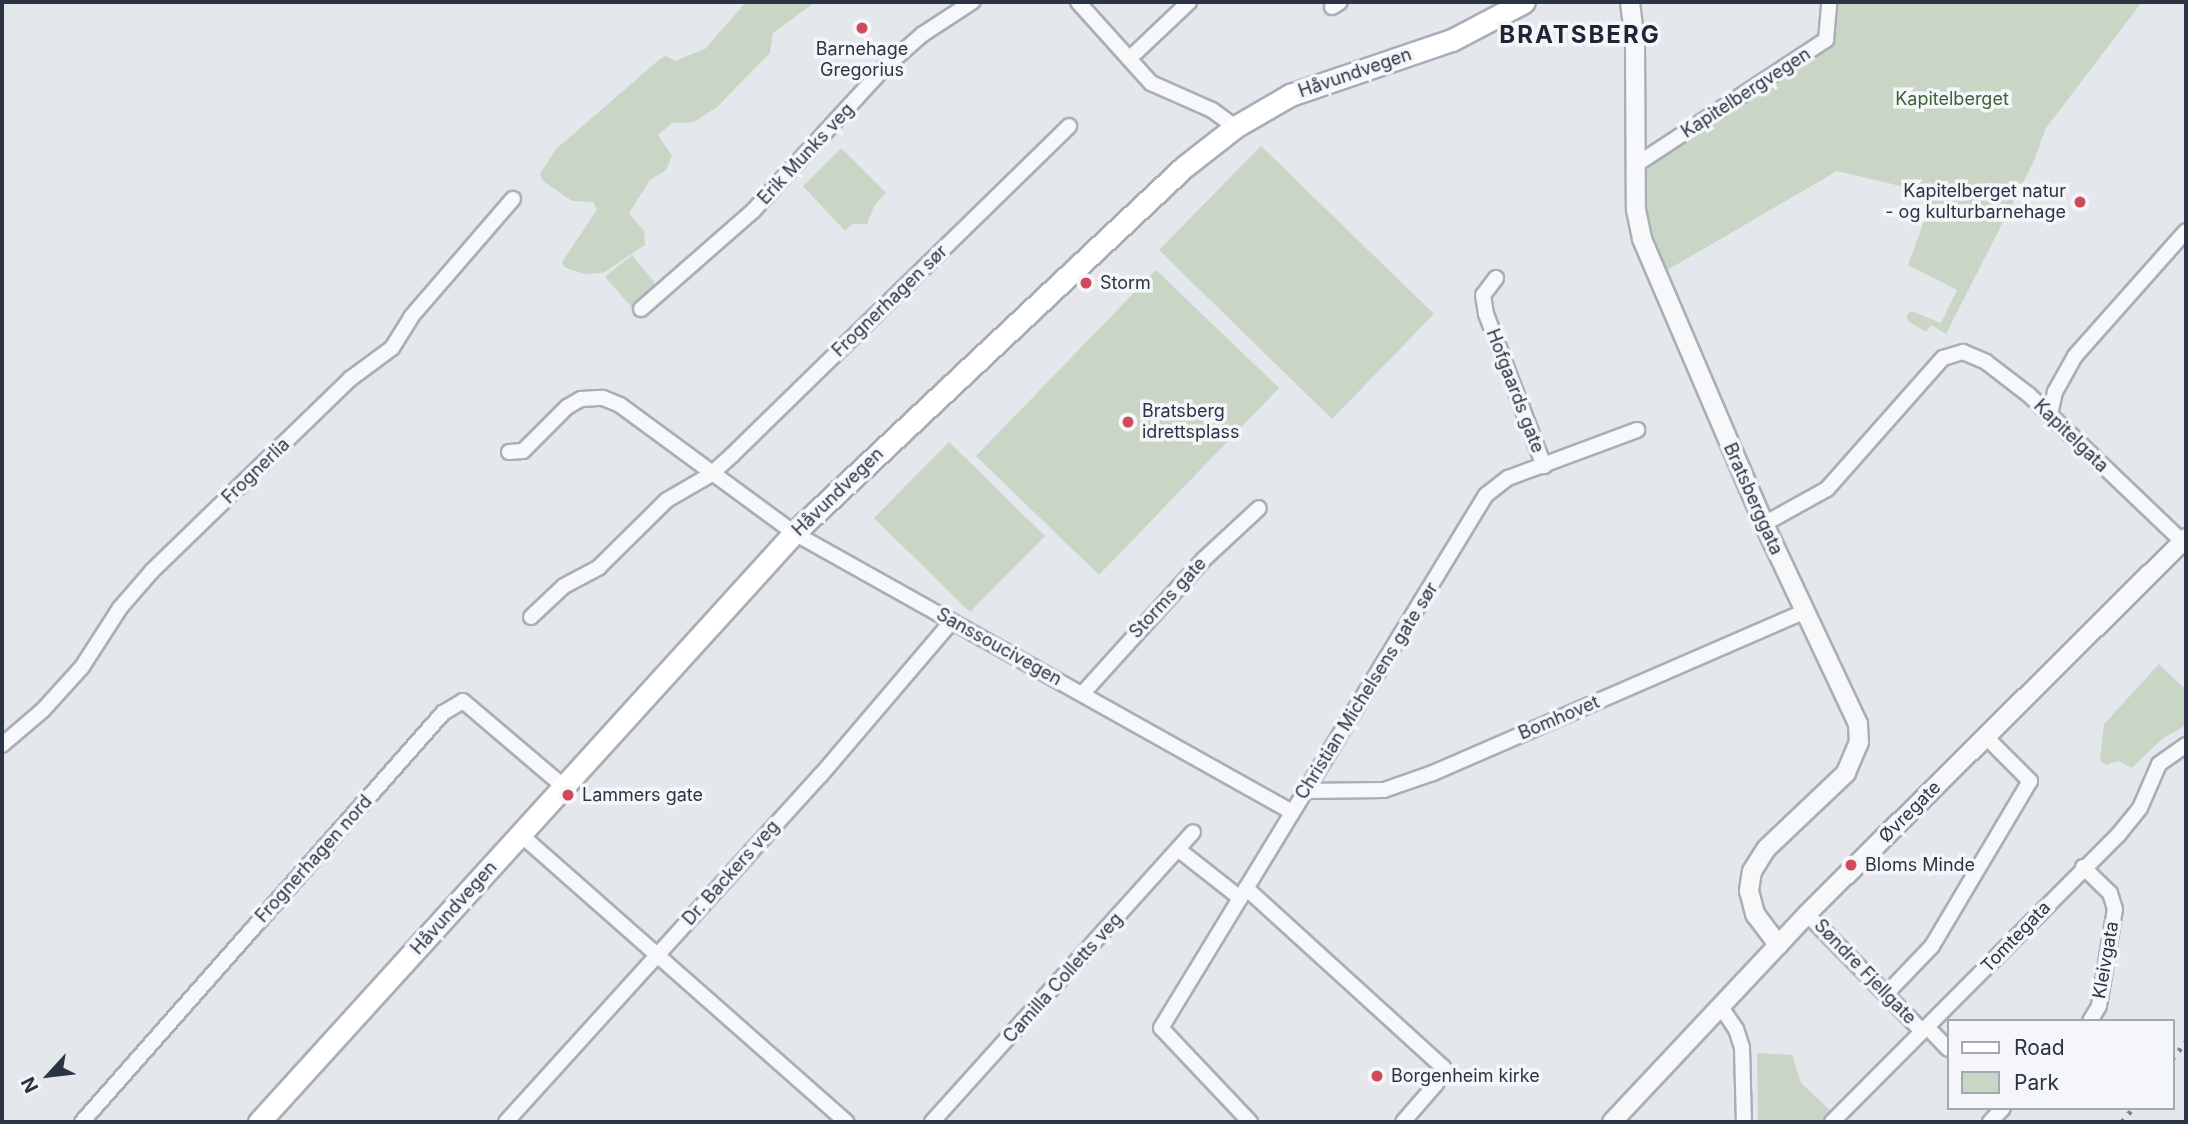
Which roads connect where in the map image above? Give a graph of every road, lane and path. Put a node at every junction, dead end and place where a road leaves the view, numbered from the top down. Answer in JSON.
{"nodes":[{"id":1,"x":972,"y":2,"type":"edge"},
{"id":2,"x":1079,"y":2,"type":"edge"},
{"id":3,"x":1189,"y":2,"type":"edge"},
{"id":4,"x":1524,"y":2,"type":"edge"},
{"id":5,"x":1630,"y":2,"type":"edge"},
{"id":6,"x":1829,"y":2,"type":"edge"},
{"id":7,"x":1129,"y":59,"type":"junction"},
{"id":8,"x":1069,"y":126,"type":"dead end"},
{"id":9,"x":1235,"y":127,"type":"junction"},
{"id":10,"x":1634,"y":166,"type":"junction"},
{"id":11,"x":513,"y":199,"type":"dead end"},
{"id":12,"x":2186,"y":230,"type":"edge"},
{"id":13,"x":1496,"y":278,"type":"dead end"},
{"id":14,"x":641,"y":309,"type":"dead end"},
{"id":15,"x":2050,"y":415,"type":"junction"},
{"id":16,"x":1637,"y":430,"type":"dead end"},
{"id":17,"x":509,"y":452,"type":"dead end"},
{"id":18,"x":1544,"y":466,"type":"junction"},
{"id":19,"x":710,"y":475,"type":"junction"},
{"id":20,"x":1259,"y":508,"type":"dead end"},
{"id":21,"x":1764,"y":524,"type":"junction"},
{"id":22,"x":794,"y":533,"type":"junction"},
{"id":23,"x":2185,"y":542,"type":"edge"},
{"id":24,"x":1803,"y":612,"type":"junction"},
{"id":25,"x":531,"y":617,"type":"dead end"},
{"id":26,"x":952,"y":621,"type":"junction"},
{"id":27,"x":1083,"y":693,"type":"junction"},
{"id":28,"x":1986,"y":737,"type":"junction"},
{"id":29,"x":2,"y":745,"type":"edge"},
{"id":30,"x":2186,"y":745,"type":"edge"},
{"id":31,"x":564,"y":787,"type":"junction"},
{"id":32,"x":1306,"y":791,"type":"junction"},
{"id":33,"x":1292,"y":812,"type":"junction"},
{"id":34,"x":1193,"y":832,"type":"dead end"},
{"id":35,"x":521,"y":835,"type":"junction"},
{"id":36,"x":1179,"y":850,"type":"junction"},
{"id":37,"x":2083,"y":867,"type":"junction"},
{"id":38,"x":1243,"y":893,"type":"junction"},
{"id":39,"x":1807,"y":914,"type":"junction"},
{"id":40,"x":1778,"y":945,"type":"junction"},
{"id":41,"x":658,"y":953,"type":"junction"},
{"id":42,"x":1887,"y":993,"type":"junction"},
{"id":43,"x":1721,"y":1007,"type":"junction"},
{"id":44,"x":2091,"y":1019,"type":"edge"},
{"id":45,"x":1925,"y":1030,"type":"junction"},
{"id":46,"x":1946,"y":1047,"type":"edge"},
{"id":47,"x":82,"y":1122,"type":"edge"},
{"id":48,"x":259,"y":1122,"type":"edge"},
{"id":49,"x":506,"y":1122,"type":"edge"},
{"id":50,"x":847,"y":1122,"type":"edge"},
{"id":51,"x":932,"y":1122,"type":"edge"},
{"id":52,"x":1250,"y":1122,"type":"edge"},
{"id":53,"x":1403,"y":1122,"type":"edge"},
{"id":54,"x":1612,"y":1122,"type":"edge"},
{"id":55,"x":1744,"y":1122,"type":"edge"},
{"id":56,"x":1832,"y":1122,"type":"edge"}],
"edges":[{"from":1,"to":14,"type":"street","name":"Erik Munks veg"},
{"from":2,"to":7,"type":"street"},
{"from":3,"to":7,"type":"street"},
{"from":4,"to":9,"type":"main road","name":"Håvundvegen"},
{"from":5,"to":10,"type":"street","name":"Bratsberggata"},
{"from":6,"to":10,"type":"street","name":"Kapitelbergvegen"},
{"from":7,"to":9,"type":"street"},
{"from":8,"to":19,"type":"street","name":"Frognerhagen sør"},
{"from":9,"to":22,"type":"main road","name":"Håvundvegen"},
{"from":10,"to":21,"type":"street","name":"Bratsberggata"},
{"from":11,"to":29,"type":"street","name":"Frognerlia"},
{"from":12,"to":15,"type":"street"},
{"from":13,"to":18,"type":"street","name":"Hofgaards gate"},
{"from":15,"to":21,"type":"street","name":"Kapitelgata"},
{"from":15,"to":23,"type":"street","name":"Kapitelgata"},
{"from":16,"to":18,"type":"street","name":"Christian Michelsens gate sør"},
{"from":17,"to":19,"type":"street","name":"Sanssoucivegen"},
{"from":18,"to":32,"type":"street","name":"Christian Michelsens gate sør"},
{"from":19,"to":22,"type":"street","name":"Sanssoucivegen"},
{"from":19,"to":25,"type":"street"},
{"from":20,"to":27,"type":"street","name":"Storms gate"},
{"from":21,"to":24,"type":"street","name":"Bratsberggata"},
{"from":22,"to":26,"type":"street","name":"Sanssoucivegen"},
{"from":22,"to":31,"type":"main road","name":"Håvundvegen"},
{"from":23,"to":28,"type":"street","name":"Øvregate"},
{"from":24,"to":32,"type":"street","name":"Bomhovet"},
{"from":24,"to":40,"type":"street","name":"Bratsberggata"},
{"from":26,"to":27,"type":"street","name":"Sanssoucivegen"},
{"from":26,"to":41,"type":"street","name":"Dr. Backers veg"},
{"from":27,"to":33,"type":"street","name":"Sanssoucivegen"},
{"from":28,"to":39,"type":"street","name":"Øvregate"},
{"from":28,"to":42,"type":"street"},
{"from":30,"to":37,"type":"street","name":"Tomtegata"},
{"from":31,"to":35,"type":"main road","name":"Håvundvegen"},
{"from":31,"to":47,"type":"street","name":"Frognerhagen nord"},
{"from":32,"to":33,"type":"street","name":"Christian Michelsens gate sør"},
{"from":33,"to":38,"type":"street","name":"Christian Michelsens gate sør"},
{"from":34,"to":36,"type":"street","name":"Camilla Colletts veg"},
{"from":35,"to":41,"type":"street"},
{"from":35,"to":48,"type":"main road","name":"Håvundvegen"},
{"from":36,"to":38,"type":"street"},
{"from":36,"to":51,"type":"street","name":"Camilla Colletts veg"},
{"from":37,"to":44,"type":"street","name":"Kleivgata"},
{"from":37,"to":45,"type":"street","name":"Tomtegata"},
{"from":38,"to":52,"type":"street","name":"Christian Michelsens gate sør"},
{"from":38,"to":53,"type":"street"},
{"from":39,"to":40,"type":"street","name":"Øvregate"},
{"from":39,"to":42,"type":"street","name":"Søndre Fjellgate"},
{"from":40,"to":43,"type":"street","name":"Øvregate"},
{"from":41,"to":49,"type":"street","name":"Dr. Backers veg"},
{"from":41,"to":50,"type":"street"},
{"from":42,"to":45,"type":"street","name":"Søndre Fjellgate"},
{"from":43,"to":54,"type":"street","name":"Øvregate"},
{"from":43,"to":55,"type":"street"},
{"from":45,"to":46,"type":"street","name":"Søndre Fjellgate"},
{"from":45,"to":56,"type":"street","name":"Tomtegata"}]}
